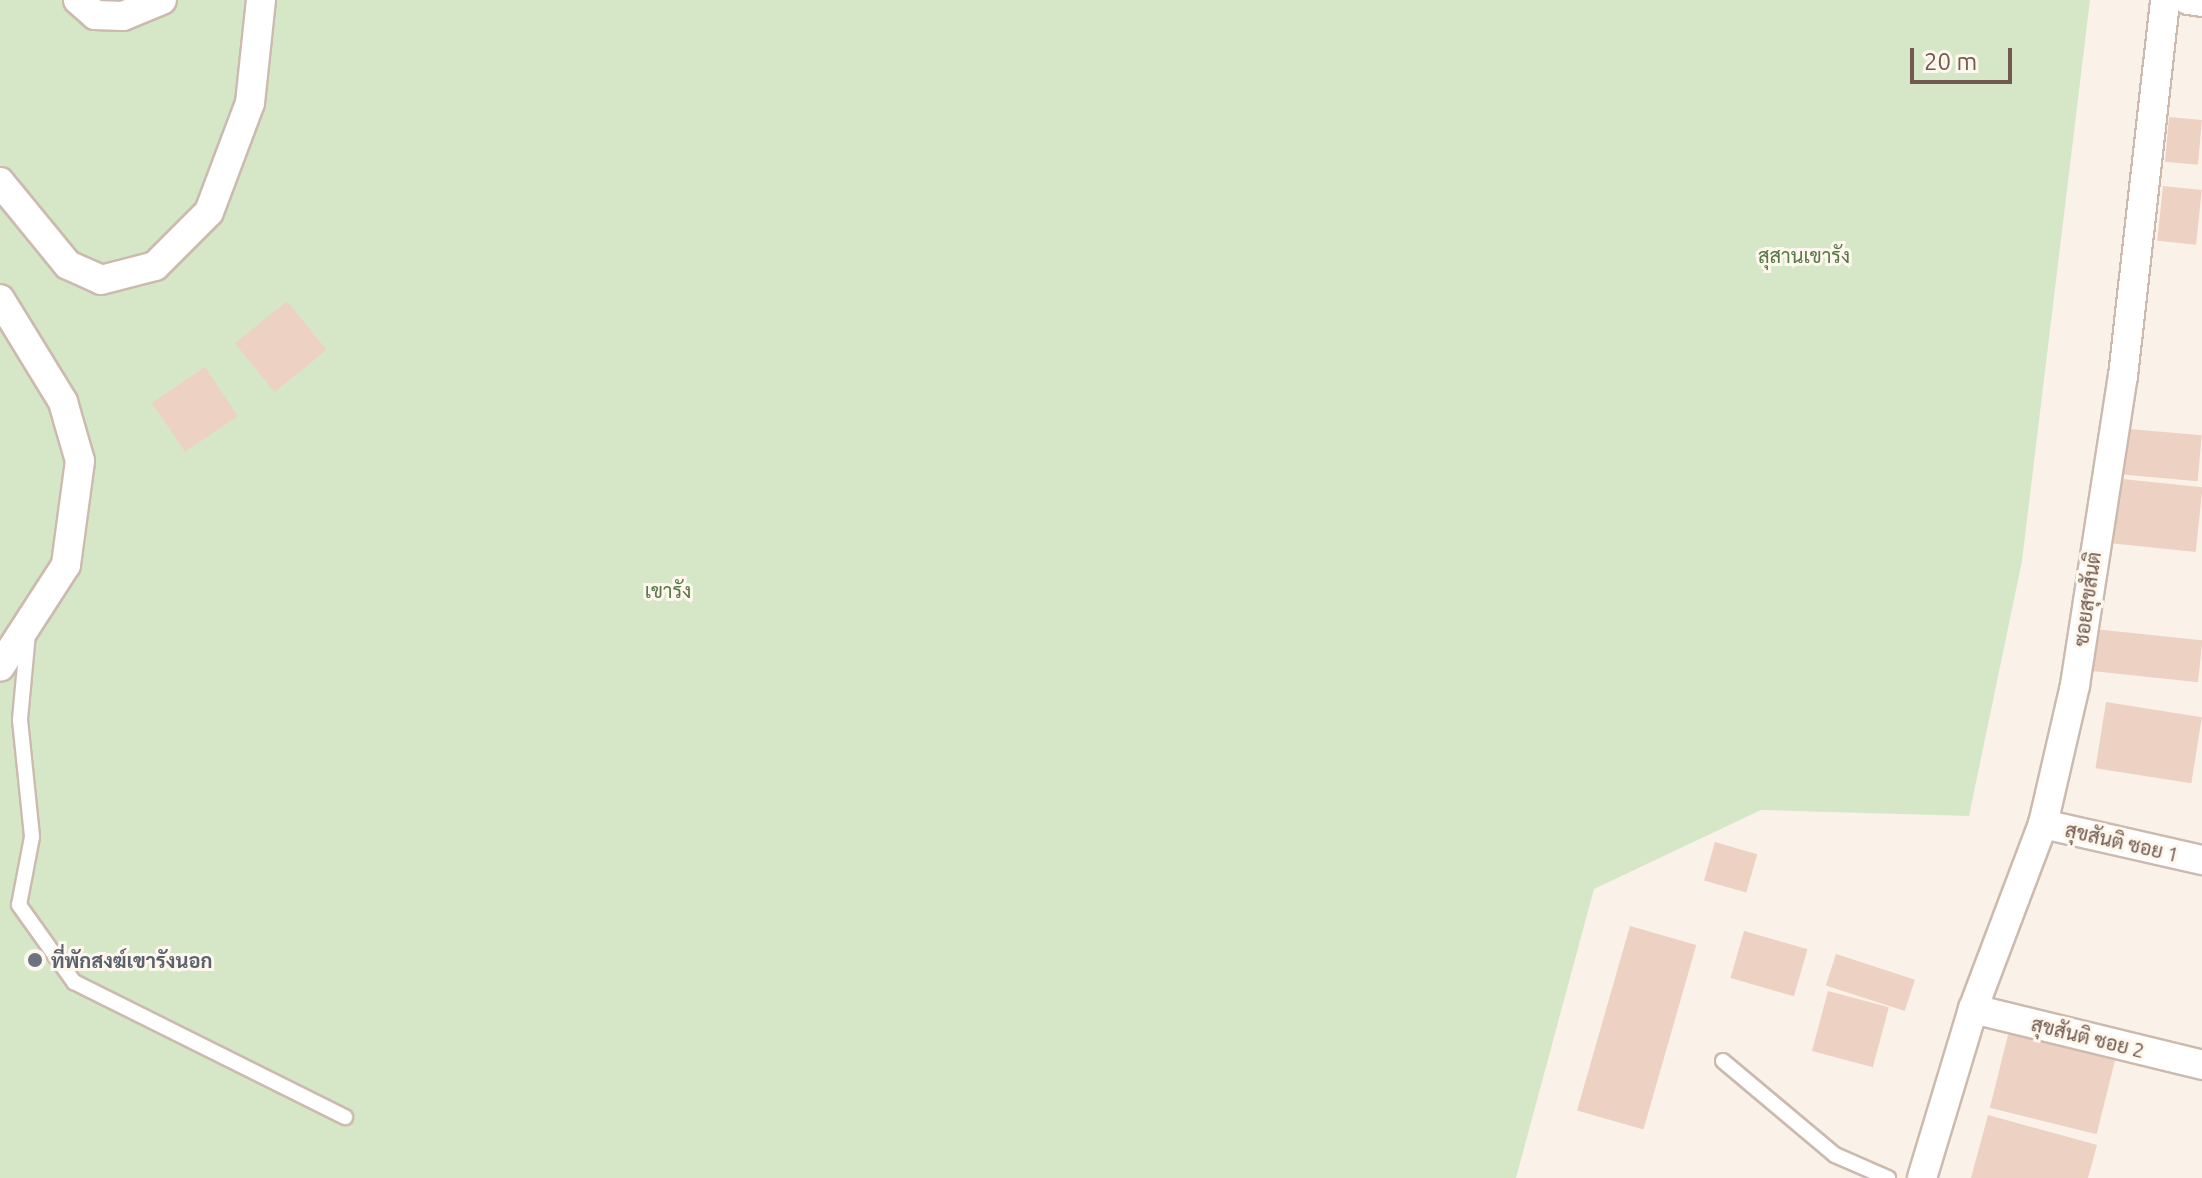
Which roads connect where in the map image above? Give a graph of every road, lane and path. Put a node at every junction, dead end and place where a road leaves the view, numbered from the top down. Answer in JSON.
{"nodes":[{"id":1,"x":78,"y":0,"type":"edge"},
{"id":2,"x":162,"y":0,"type":"edge"},
{"id":3,"x":261,"y":0,"type":"edge"},
{"id":4,"x":2165,"y":0,"type":"edge"},
{"id":5,"x":2188,"y":0,"type":"edge"},
{"id":6,"x":2202,"y":2,"type":"edge"},
{"id":7,"x":0,"y":182,"type":"edge"},
{"id":8,"x":0,"y":299,"type":"edge"},
{"id":9,"x":29,"y":625,"type":"junction"},
{"id":10,"x":0,"y":667,"type":"edge"},
{"id":11,"x":2043,"y":824,"type":"junction"},
{"id":12,"x":2202,"y":860,"type":"edge"},
{"id":13,"x":1973,"y":1009,"type":"junction"},
{"id":14,"x":1723,"y":1061,"type":"dead end"},
{"id":15,"x":2202,"y":1065,"type":"edge"},
{"id":16,"x":345,"y":1117,"type":"dead end"},
{"id":17,"x":1888,"y":1178,"type":"edge"},
{"id":18,"x":1922,"y":1178,"type":"edge"}],
"edges":[{"from":1,"to":2,"type":"street"},
{"from":3,"to":7,"type":"street"},
{"from":4,"to":11,"type":"street","name":"ซอยสุขสันติ"},
{"from":5,"to":6,"type":"street"},
{"from":8,"to":9,"type":"street"},
{"from":9,"to":10,"type":"street"},
{"from":9,"to":16,"type":"lane"},
{"from":11,"to":12,"type":"street","name":"สุขสันติ ซอย 1"},
{"from":11,"to":13,"type":"street","name":"ซอยสุขสันติ"},
{"from":13,"to":15,"type":"street","name":"สุขสันติ ซอย 2"},
{"from":13,"to":18,"type":"street","name":"ซอยสุขสันติ"},
{"from":14,"to":17,"type":"lane"}]}
